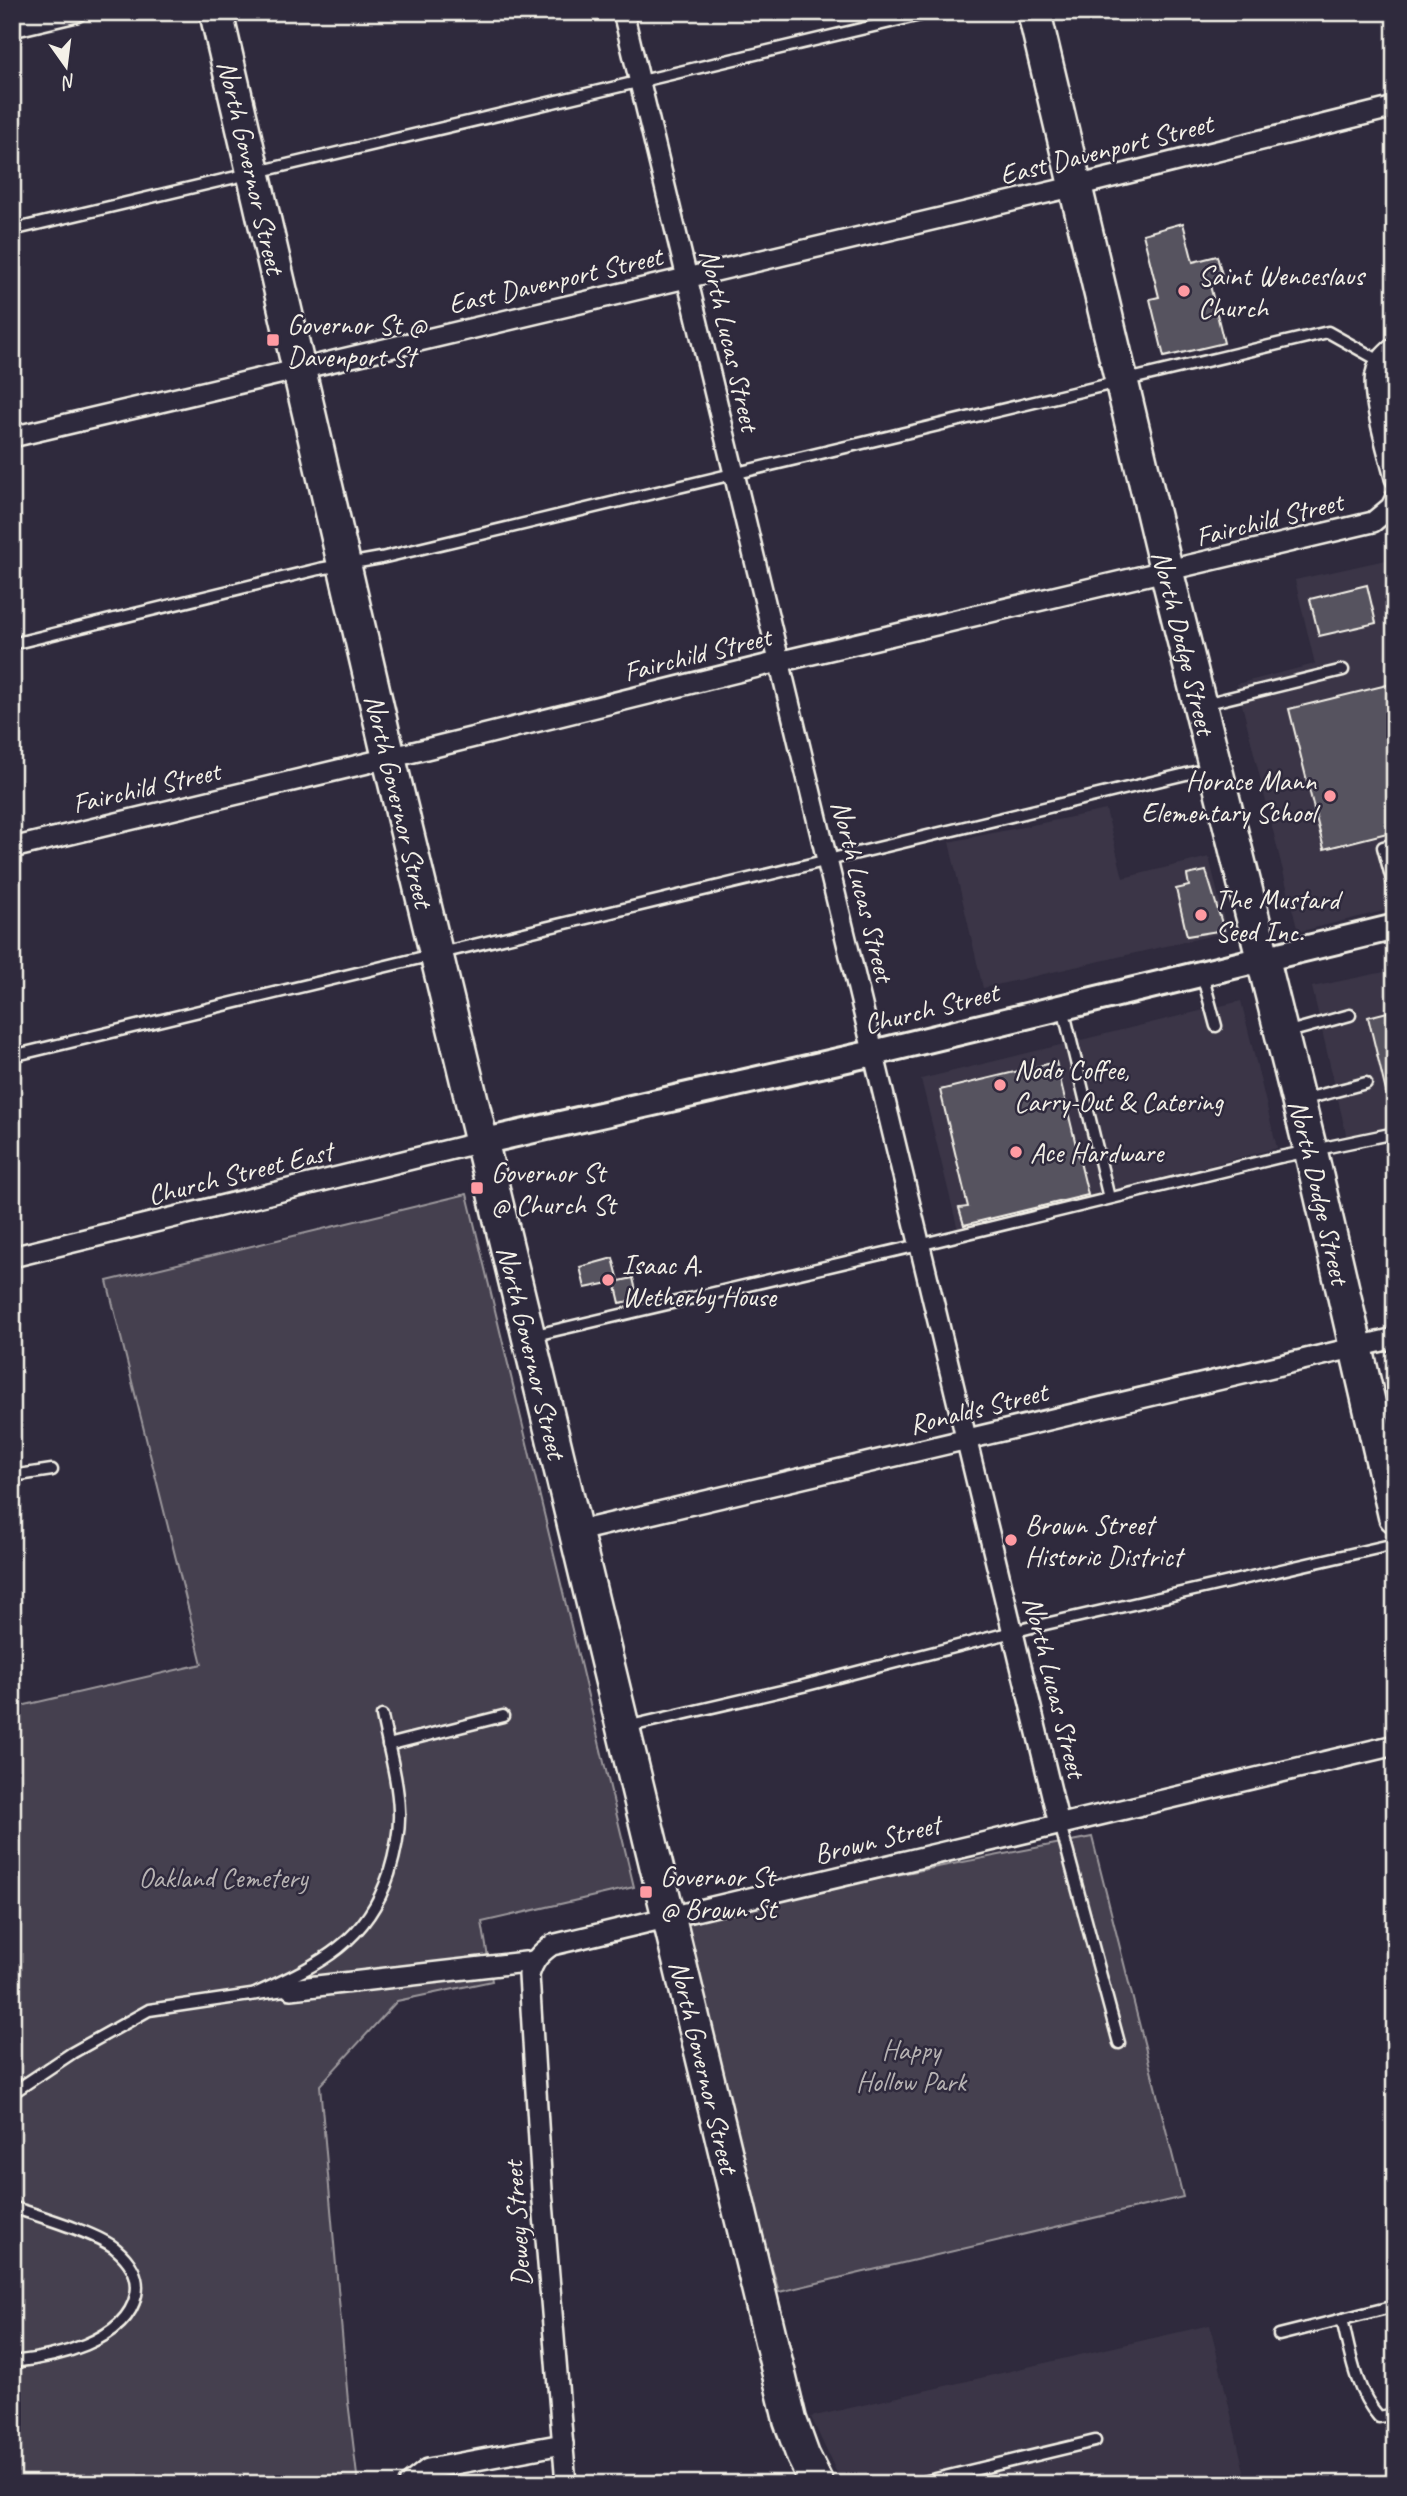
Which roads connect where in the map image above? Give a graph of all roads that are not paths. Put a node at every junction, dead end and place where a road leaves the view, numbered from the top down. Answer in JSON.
{"nodes":[{"id":1,"x":76,"y":12,"type":"edge"},
{"id":2,"x":216,"y":12,"type":"edge"},
{"id":3,"x":623,"y":12,"type":"edge"},
{"id":4,"x":933,"y":12,"type":"edge"},
{"id":5,"x":1034,"y":12,"type":"edge"},
{"id":6,"x":12,"y":27,"type":"edge"},
{"id":7,"x":639,"y":82,"type":"junction"},
{"id":8,"x":1395,"y":107,"type":"edge"},
{"id":9,"x":254,"y":173,"type":"junction"},
{"id":10,"x":1076,"y":186,"type":"junction"},
{"id":11,"x":12,"y":230,"type":"edge"},
{"id":12,"x":686,"y":279,"type":"junction"},
{"id":13,"x":1387,"y":354,"type":"edge"},
{"id":14,"x":300,"y":369,"type":"junction"},
{"id":15,"x":1122,"y":381,"type":"junction"},
{"id":16,"x":12,"y":437,"type":"edge"},
{"id":17,"x":733,"y":474,"type":"junction"},
{"id":18,"x":1395,"y":478,"type":"edge"},
{"id":19,"x":1393,"y":503,"type":"edge"},
{"id":20,"x":344,"y":564,"type":"junction"},
{"id":21,"x":1167,"y":573,"type":"junction"},
{"id":22,"x":12,"y":644,"type":"edge"},
{"id":23,"x":778,"y":662,"type":"junction"},
{"id":24,"x":1343,"y":670,"type":"dead end"},
{"id":25,"x":1200,"y":705,"type":"junction"},
{"id":26,"x":389,"y":758,"type":"junction"},
{"id":27,"x":1215,"y":767,"type":"junction"},
{"id":28,"x":1395,"y":844,"type":"edge"},
{"id":29,"x":12,"y":848,"type":"edge"},
{"id":30,"x":826,"y":860,"type":"junction"},
{"id":31,"x":1395,"y":891,"type":"edge"},
{"id":32,"x":1395,"y":927,"type":"edge"},
{"id":33,"x":436,"y":954,"type":"junction"},
{"id":34,"x":1263,"y":958,"type":"junction"},
{"id":35,"x":1202,"y":973,"type":"junction"},
{"id":36,"x":1062,"y":1007,"type":"junction"},
{"id":37,"x":1350,"y":1016,"type":"dead end"},
{"id":38,"x":1216,"y":1026,"type":"dead end"},
{"id":39,"x":1282,"y":1034,"type":"junction"},
{"id":40,"x":873,"y":1053,"type":"junction"},
{"id":41,"x":12,"y":1056,"type":"edge"},
{"id":42,"x":1366,"y":1083,"type":"dead end"},
{"id":43,"x":1298,"y":1101,"type":"junction"},
{"id":44,"x":1395,"y":1133,"type":"edge"},
{"id":45,"x":481,"y":1142,"type":"junction"},
{"id":46,"x":1311,"y":1152,"type":"junction"},
{"id":47,"x":1109,"y":1198,"type":"junction"},
{"id":48,"x":919,"y":1245,"type":"junction"},
{"id":49,"x":12,"y":1257,"type":"edge"},
{"id":50,"x":528,"y":1337,"type":"junction"},
{"id":51,"x":1395,"y":1338,"type":"edge"},
{"id":52,"x":1355,"y":1347,"type":"junction"},
{"id":53,"x":967,"y":1440,"type":"junction"},
{"id":54,"x":52,"y":1471,"type":"dead end"},
{"id":55,"x":12,"y":1476,"type":"edge"},
{"id":56,"x":1395,"y":1516,"type":"edge"},
{"id":57,"x":574,"y":1532,"type":"junction"},
{"id":58,"x":1395,"y":1544,"type":"edge"},
{"id":59,"x":1013,"y":1632,"type":"junction"},
{"id":60,"x":382,"y":1716,"type":"dead end"},
{"id":61,"x":503,"y":1716,"type":"dead end"},
{"id":62,"x":623,"y":1728,"type":"junction"},
{"id":63,"x":388,"y":1745,"type":"junction"},
{"id":64,"x":1395,"y":1745,"type":"edge"},
{"id":65,"x":1059,"y":1824,"type":"junction"},
{"id":66,"x":670,"y":1919,"type":"junction"},
{"id":67,"x":534,"y":1961,"type":"junction"},
{"id":68,"x":291,"y":1989,"type":"joint"},
{"id":69,"x":255,"y":1994,"type":"junction"},
{"id":70,"x":1119,"y":2043,"type":"dead end"},
{"id":71,"x":12,"y":2093,"type":"edge"},
{"id":72,"x":12,"y":2207,"type":"edge"},
{"id":73,"x":1395,"y":2306,"type":"edge"},
{"id":74,"x":1342,"y":2319,"type":"junction"},
{"id":75,"x":1279,"y":2334,"type":"dead end"},
{"id":76,"x":12,"y":2362,"type":"edge"},
{"id":77,"x":1395,"y":2414,"type":"edge"},
{"id":78,"x":1095,"y":2441,"type":"dead end"},
{"id":79,"x":563,"y":2444,"type":"junction"},
{"id":80,"x":409,"y":2484,"type":"edge"},
{"id":81,"x":566,"y":2484,"type":"edge"},
{"id":82,"x":817,"y":2484,"type":"edge"},
{"id":83,"x":915,"y":2484,"type":"edge"}],
"edges":[{"from":1,"to":6,"type":"street"},
{"from":2,"to":9,"type":"main road","name":"North Governor Street"},
{"from":3,"to":7,"type":"street","name":"North Lucas Street"},
{"from":4,"to":7,"type":"lane"},
{"from":5,"to":10,"type":"main road","name":"North Dodge Street"},
{"from":7,"to":9,"type":"lane"},
{"from":7,"to":12,"type":"street","name":"North Lucas Street"},
{"from":8,"to":10,"type":"street","name":"East Davenport Street"},
{"from":9,"to":11,"type":"lane"},
{"from":9,"to":14,"type":"main road","name":"North Governor Street"},
{"from":10,"to":12,"type":"street","name":"East Davenport Street"},
{"from":10,"to":15,"type":"main road","name":"North Dodge Street"},
{"from":12,"to":14,"type":"street","name":"East Davenport Street"},
{"from":12,"to":17,"type":"street","name":"North Lucas Street"},
{"from":13,"to":15,"type":"lane"},
{"from":13,"to":18,"type":"street"},
{"from":14,"to":16,"type":"street","name":"East Davenport Street"},
{"from":14,"to":20,"type":"main road","name":"North Governor Street"},
{"from":15,"to":17,"type":"lane"},
{"from":15,"to":21,"type":"main road","name":"North Dodge Street"},
{"from":17,"to":20,"type":"lane"},
{"from":17,"to":23,"type":"street","name":"North Lucas Street"},
{"from":19,"to":21,"type":"street","name":"Fairchild Street"},
{"from":20,"to":22,"type":"lane"},
{"from":20,"to":26,"type":"main road","name":"North Governor Street"},
{"from":21,"to":23,"type":"street","name":"Fairchild Street"},
{"from":21,"to":25,"type":"main road","name":"North Dodge Street"},
{"from":23,"to":26,"type":"street","name":"Fairchild Street"},
{"from":23,"to":30,"type":"street","name":"North Lucas Street"},
{"from":24,"to":25,"type":"lane"},
{"from":25,"to":27,"type":"main road","name":"North Dodge Street"},
{"from":26,"to":29,"type":"street","name":"Fairchild Street"},
{"from":26,"to":33,"type":"main road","name":"North Governor Street"},
{"from":27,"to":30,"type":"lane"},
{"from":27,"to":34,"type":"main road","name":"North Dodge Street"},
{"from":28,"to":31,"type":"lane"},
{"from":30,"to":33,"type":"lane"},
{"from":30,"to":40,"type":"street","name":"North Lucas Street"},
{"from":32,"to":34,"type":"street","name":"Church Street"},
{"from":33,"to":41,"type":"lane"},
{"from":33,"to":45,"type":"main road","name":"North Governor Street"},
{"from":34,"to":35,"type":"street","name":"Church Street"},
{"from":34,"to":39,"type":"main road","name":"North Dodge Street"},
{"from":35,"to":36,"type":"street","name":"Church Street"},
{"from":35,"to":38,"type":"lane"},
{"from":36,"to":40,"type":"street","name":"Church Street"},
{"from":36,"to":47,"type":"lane"},
{"from":37,"to":39,"type":"lane"},
{"from":39,"to":43,"type":"main road","name":"North Dodge Street"},
{"from":40,"to":45,"type":"street","name":"Church Street"},
{"from":40,"to":48,"type":"street","name":"North Lucas Street"},
{"from":42,"to":43,"type":"lane"},
{"from":43,"to":46,"type":"main road","name":"North Dodge Street"},
{"from":44,"to":46,"type":"lane"},
{"from":45,"to":49,"type":"street","name":"Church Street East"},
{"from":45,"to":50,"type":"main road","name":"North Governor Street"},
{"from":46,"to":47,"type":"lane"},
{"from":46,"to":52,"type":"main road","name":"North Dodge Street"},
{"from":47,"to":48,"type":"lane"},
{"from":48,"to":50,"type":"lane"},
{"from":48,"to":53,"type":"street","name":"North Lucas Street"},
{"from":50,"to":57,"type":"main road","name":"North Governor Street"},
{"from":51,"to":52,"type":"street","name":"Ronalds Street"},
{"from":52,"to":53,"type":"street","name":"Ronalds Street"},
{"from":52,"to":56,"type":"main road","name":"North Dodge Street"},
{"from":53,"to":57,"type":"street","name":"Ronalds Street"},
{"from":53,"to":59,"type":"street","name":"North Lucas Street"},
{"from":54,"to":55,"type":"lane"},
{"from":57,"to":62,"type":"main road","name":"North Governor Street"},
{"from":58,"to":59,"type":"lane"},
{"from":59,"to":62,"type":"lane"},
{"from":59,"to":65,"type":"street","name":"North Lucas Street"},
{"from":60,"to":63,"type":"lane"},
{"from":61,"to":63,"type":"lane"},
{"from":62,"to":66,"type":"main road","name":"North Governor Street"},
{"from":63,"to":69,"type":"lane"},
{"from":64,"to":65,"type":"street","name":"Brown Street"},
{"from":65,"to":66,"type":"street","name":"Brown Street"},
{"from":65,"to":70,"type":"lane"},
{"from":66,"to":67,"type":"street","name":"Brown Street"},
{"from":66,"to":82,"type":"main road","name":"North Governor Street"},
{"from":67,"to":68,"type":"street","name":"Brown Street"},
{"from":67,"to":79,"type":"street","name":"Dewey Street"},
{"from":68,"to":69,"type":"lane"},
{"from":69,"to":71,"type":"lane"},
{"from":72,"to":76,"type":"lane"},
{"from":73,"to":74,"type":"lane"},
{"from":74,"to":75,"type":"lane"},
{"from":74,"to":77,"type":"lane"},
{"from":78,"to":83,"type":"lane"},
{"from":79,"to":80,"type":"street"},
{"from":79,"to":81,"type":"street","name":"Dewey Street"}]}
